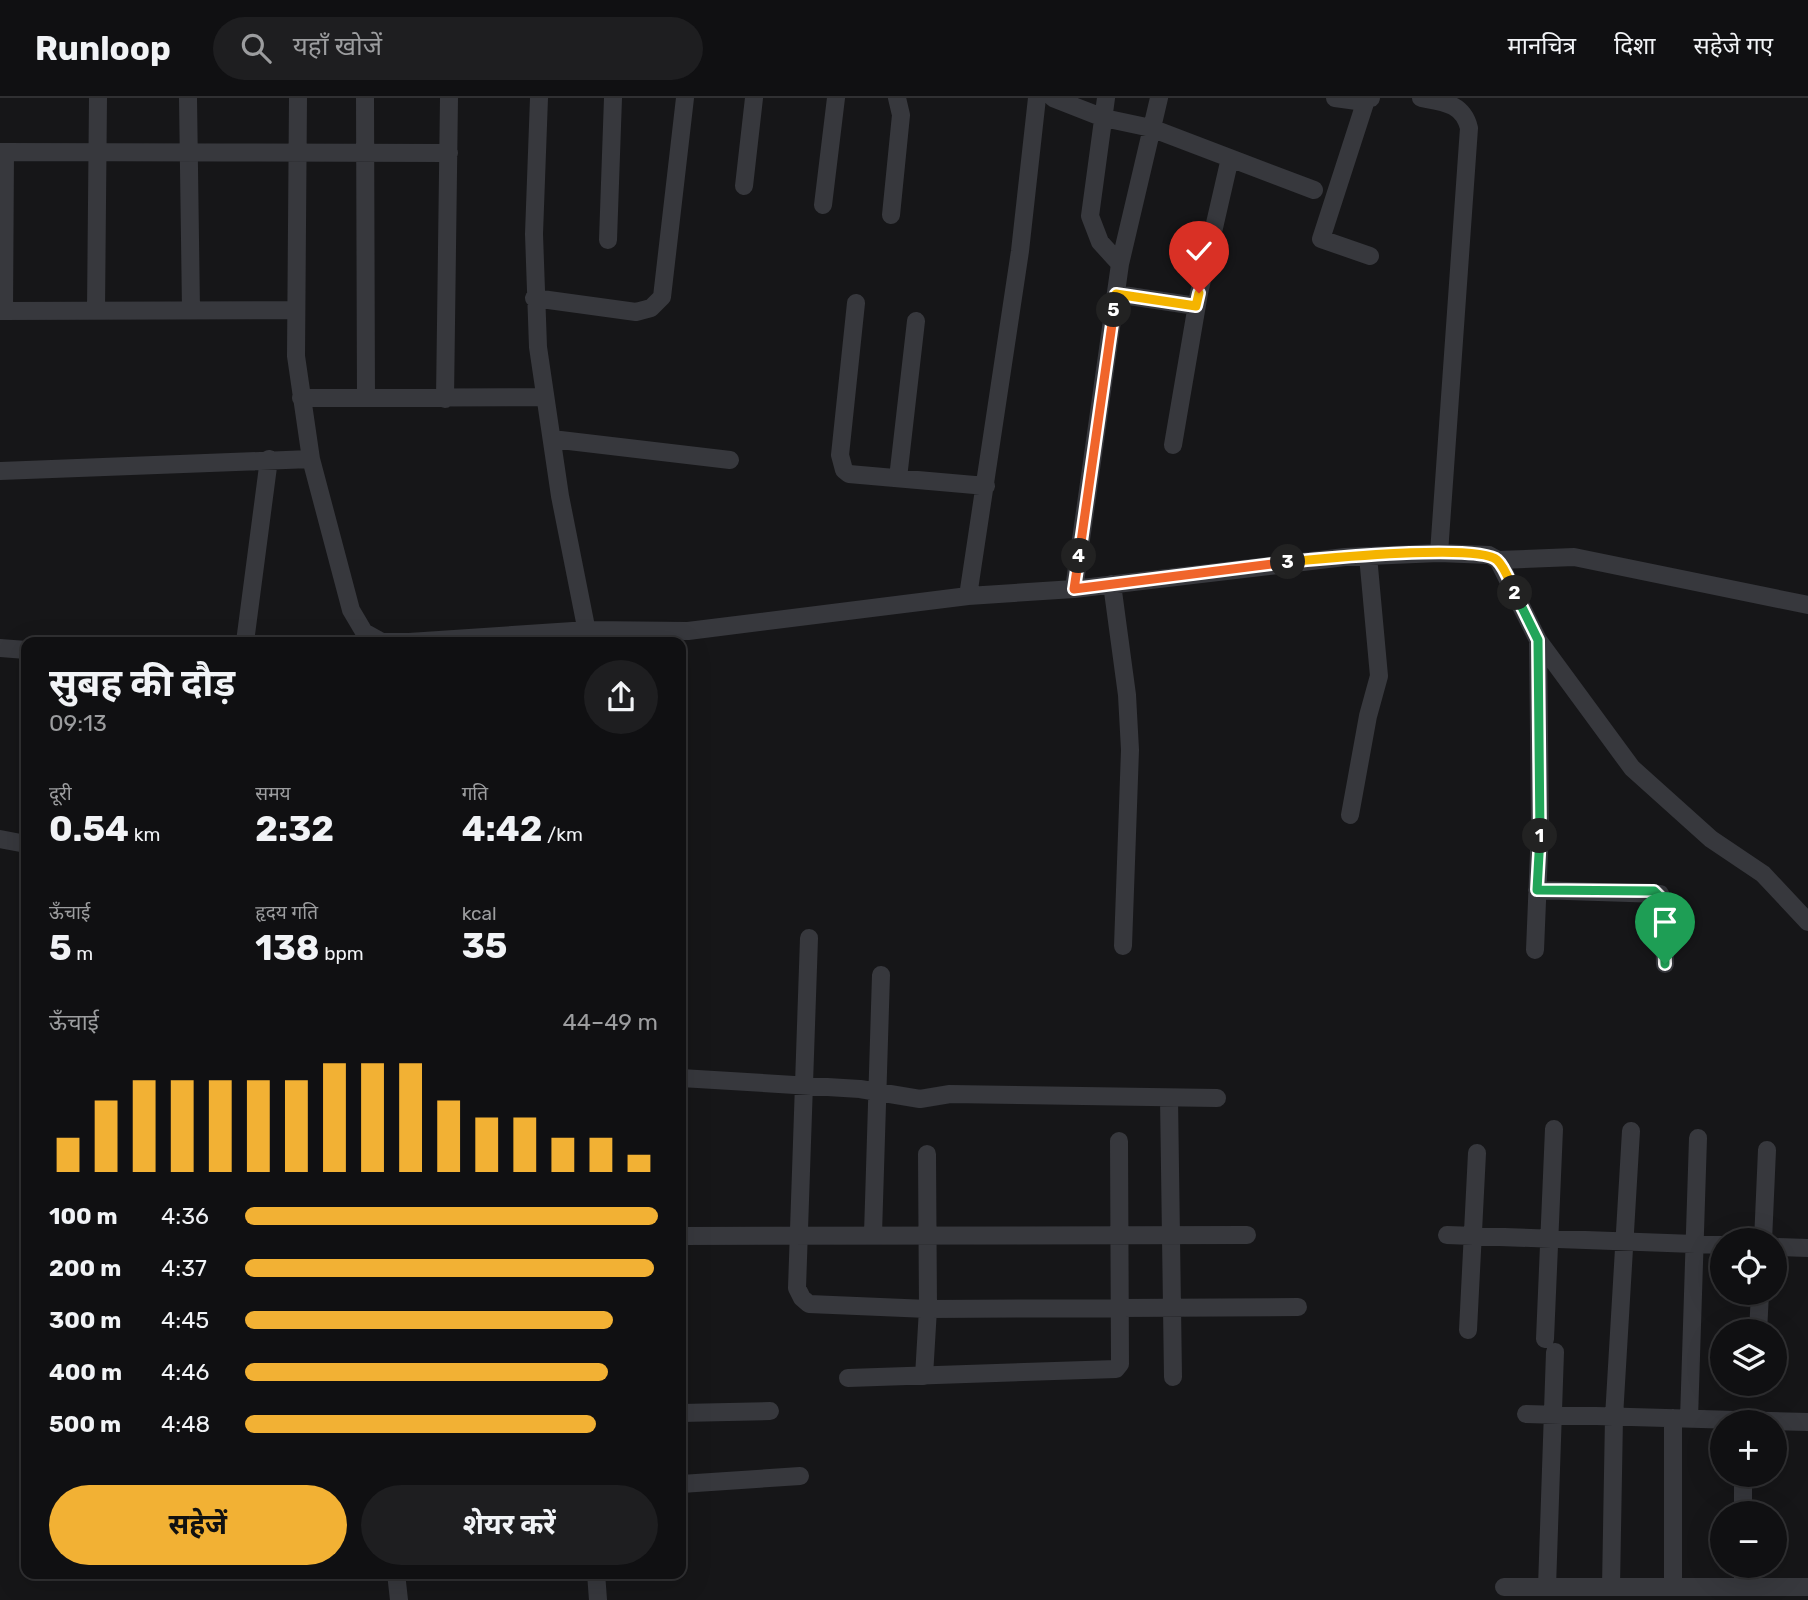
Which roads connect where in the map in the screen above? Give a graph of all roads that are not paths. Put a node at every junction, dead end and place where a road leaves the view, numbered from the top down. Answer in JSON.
{"nodes":[{"id":1,"x":98,"y":98,"type":"edge"},
{"id":2,"x":188,"y":98,"type":"edge"},
{"id":3,"x":298,"y":98,"type":"edge"},
{"id":4,"x":365,"y":98,"type":"edge"},
{"id":5,"x":449,"y":98,"type":"edge"},
{"id":6,"x":539,"y":98,"type":"edge"},
{"id":7,"x":613,"y":98,"type":"edge"},
{"id":8,"x":685,"y":98,"type":"edge"},
{"id":9,"x":754,"y":98,"type":"edge"},
{"id":10,"x":836,"y":98,"type":"edge"},
{"id":11,"x":897,"y":98,"type":"edge"},
{"id":12,"x":1037,"y":98,"type":"edge"},
{"id":13,"x":1053,"y":98,"type":"edge"},
{"id":14,"x":1105,"y":98,"type":"edge"},
{"id":15,"x":1158,"y":98,"type":"edge"},
{"id":16,"x":1335,"y":98,"type":"edge"},
{"id":17,"x":1421,"y":98,"type":"edge"},
{"id":18,"x":1369,"y":99,"type":"edge"},
{"id":19,"x":1104,"y":118,"type":"junction"},
{"id":20,"x":1152,"y":128,"type":"junction"},
{"id":21,"x":98,"y":150,"type":"junction"},
{"id":22,"x":3,"y":152,"type":"edge"},
{"id":23,"x":188,"y":152,"type":"junction"},
{"id":24,"x":449,"y":153,"type":"junction"},
{"id":25,"x":298,"y":154,"type":"junction"},
{"id":26,"x":365,"y":154,"type":"junction"},
{"id":27,"x":1230,"y":158,"type":"junction"},
{"id":28,"x":744,"y":186,"type":"dead end"},
{"id":29,"x":1314,"y":190,"type":"dead end"},
{"id":30,"x":823,"y":205,"type":"dead end"},
{"id":31,"x":891,"y":215,"type":"dead end"},
{"id":32,"x":608,"y":240,"type":"dead end"},
{"id":33,"x":1370,"y":256,"type":"dead end"},
{"id":34,"x":1121,"y":264,"type":"junction"},
{"id":35,"x":1116,"y":294,"type":"junction"},
{"id":36,"x":534,"y":298,"type":"junction"},
{"id":37,"x":856,"y":303,"type":"dead end"},
{"id":38,"x":1196,"y":306,"type":"junction"},
{"id":39,"x":96,"y":310,"type":"junction"},
{"id":40,"x":191,"y":310,"type":"junction"},
{"id":41,"x":296,"y":310,"type":"junction"},
{"id":42,"x":2,"y":311,"type":"edge"},
{"id":43,"x":916,"y":321,"type":"dead end"},
{"id":44,"x":544,"y":397,"type":"junction"},
{"id":45,"x":301,"y":398,"type":"junction"},
{"id":46,"x":366,"y":398,"type":"junction"},
{"id":47,"x":445,"y":399,"type":"junction"},
{"id":48,"x":552,"y":439,"type":"junction"},
{"id":49,"x":1173,"y":445,"type":"dead end"},
{"id":50,"x":269,"y":459,"type":"junction"},
{"id":51,"x":311,"y":459,"type":"junction"},
{"id":52,"x":730,"y":460,"type":"dead end"},
{"id":53,"x":0,"y":471,"type":"edge"},
{"id":54,"x":898,"y":478,"type":"junction"},
{"id":55,"x":986,"y":486,"type":"junction"},
{"id":56,"x":1439,"y":553,"type":"junction"},
{"id":57,"x":1368,"y":556,"type":"junction"},
{"id":58,"x":1498,"y":560,"type":"junction"},
{"id":59,"x":1112,"y":584,"type":"junction"},
{"id":60,"x":1074,"y":589,"type":"junction"},
{"id":61,"x":968,"y":596,"type":"junction"},
{"id":62,"x":1808,"y":605,"type":"edge"},
{"id":63,"x":588,"y":636,"type":"edge"},
{"id":64,"x":246,"y":637,"type":"edge"},
{"id":65,"x":373,"y":637,"type":"edge"},
{"id":66,"x":558,"y":637,"type":"edge"},
{"id":67,"x":1538,"y":640,"type":"junction"},
{"id":68,"x":0,"y":648,"type":"edge"},
{"id":69,"x":21,"y":650,"type":"edge"},
{"id":70,"x":1350,"y":815,"type":"dead end"},
{"id":71,"x":0,"y":839,"type":"edge"},
{"id":72,"x":21,"y":843,"type":"edge"},
{"id":73,"x":1537,"y":890,"type":"junction"},
{"id":74,"x":1808,"y":922,"type":"edge"},
{"id":75,"x":809,"y":938,"type":"dead end"},
{"id":76,"x":1123,"y":946,"type":"dead end"},
{"id":77,"x":1535,"y":950,"type":"dead end"},
{"id":78,"x":1665,"y":964,"type":"dead end"},
{"id":79,"x":881,"y":975,"type":"dead end"},
{"id":80,"x":686,"y":1078,"type":"edge"},
{"id":81,"x":802,"y":1086,"type":"junction"},
{"id":82,"x":877,"y":1092,"type":"junction"},
{"id":83,"x":1169,"y":1098,"type":"junction"},
{"id":84,"x":1217,"y":1098,"type":"dead end"},
{"id":85,"x":1554,"y":1129,"type":"dead end"},
{"id":86,"x":1631,"y":1131,"type":"dead end"},
{"id":87,"x":1699,"y":1138,"type":"dead end"},
{"id":88,"x":1119,"y":1141,"type":"dead end"},
{"id":89,"x":1767,"y":1150,"type":"dead end"},
{"id":90,"x":1477,"y":1153,"type":"dead end"},
{"id":91,"x":927,"y":1154,"type":"dead end"},
{"id":92,"x":1764,"y":1228,"type":"edge"},
{"id":93,"x":799,"y":1233,"type":"junction"},
{"id":94,"x":873,"y":1234,"type":"junction"},
{"id":95,"x":926,"y":1235,"type":"junction"},
{"id":96,"x":1171,"y":1235,"type":"junction"},
{"id":97,"x":1247,"y":1235,"type":"dead end"},
{"id":98,"x":1447,"y":1235,"type":"dead end"},
{"id":99,"x":1472,"y":1235,"type":"junction"},
{"id":100,"x":686,"y":1236,"type":"edge"},
{"id":101,"x":1118,"y":1236,"type":"junction"},
{"id":102,"x":1550,"y":1238,"type":"junction"},
{"id":103,"x":1625,"y":1241,"type":"junction"},
{"id":104,"x":1693,"y":1244,"type":"junction"},
{"id":105,"x":1710,"y":1245,"type":"edge"},
{"id":106,"x":1787,"y":1247,"type":"edge"},
{"id":107,"x":1808,"y":1248,"type":"edge"},
{"id":108,"x":1119,"y":1307,"type":"junction"},
{"id":109,"x":1172,"y":1307,"type":"junction"},
{"id":110,"x":1298,"y":1307,"type":"dead end"},
{"id":111,"x":928,"y":1309,"type":"junction"},
{"id":112,"x":1468,"y":1330,"type":"dead end"},
{"id":113,"x":924,"y":1376,"type":"junction"},
{"id":114,"x":1173,"y":1377,"type":"dead end"},
{"id":115,"x":848,"y":1378,"type":"dead end"},
{"id":116,"x":770,"y":1411,"type":"dead end"},
{"id":117,"x":686,"y":1413,"type":"edge"},
{"id":118,"x":1526,"y":1414,"type":"dead end"},
{"id":119,"x":1552,"y":1415,"type":"junction"},
{"id":120,"x":1614,"y":1417,"type":"junction"},
{"id":121,"x":1681,"y":1419,"type":"junction"},
{"id":122,"x":1710,"y":1420,"type":"edge"},
{"id":123,"x":1787,"y":1422,"type":"edge"},
{"id":124,"x":1808,"y":1422,"type":"edge"},
{"id":125,"x":800,"y":1476,"type":"dead end"},
{"id":126,"x":686,"y":1484,"type":"edge"},
{"id":127,"x":1743,"y":1578,"type":"edge"},
{"id":128,"x":397,"y":1579,"type":"edge"},
{"id":129,"x":596,"y":1579,"type":"edge"},
{"id":130,"x":1504,"y":1587,"type":"dead end"},
{"id":131,"x":1547,"y":1587,"type":"junction"},
{"id":132,"x":1611,"y":1587,"type":"junction"},
{"id":133,"x":1672,"y":1587,"type":"junction"},
{"id":134,"x":1743,"y":1587,"type":"junction"},
{"id":135,"x":1808,"y":1587,"type":"edge"},
{"id":136,"x":400,"y":1600,"type":"edge"},
{"id":137,"x":598,"y":1600,"type":"edge"}],
"edges":[{"from":1,"to":21,"type":"street"},
{"from":2,"to":23,"type":"street"},
{"from":3,"to":25,"type":"street"},
{"from":4,"to":26,"type":"street"},
{"from":5,"to":24,"type":"street"},
{"from":6,"to":36,"type":"street"},
{"from":7,"to":32,"type":"street"},
{"from":8,"to":36,"type":"street"},
{"from":9,"to":28,"type":"street"},
{"from":10,"to":30,"type":"street"},
{"from":11,"to":31,"type":"street"},
{"from":12,"to":55,"type":"street"},
{"from":13,"to":19,"type":"street"},
{"from":14,"to":19,"type":"street"},
{"from":15,"to":20,"type":"street"},
{"from":16,"to":18,"type":"street"},
{"from":17,"to":56,"type":"street"},
{"from":18,"to":33,"type":"street"},
{"from":19,"to":20,"type":"street"},
{"from":19,"to":34,"type":"street"},
{"from":20,"to":27,"type":"street"},
{"from":20,"to":34,"type":"street"},
{"from":21,"to":22,"type":"street"},
{"from":21,"to":23,"type":"street"},
{"from":21,"to":39,"type":"street"},
{"from":22,"to":42,"type":"street"},
{"from":23,"to":25,"type":"street"},
{"from":23,"to":40,"type":"street"},
{"from":24,"to":26,"type":"street"},
{"from":24,"to":47,"type":"street"},
{"from":25,"to":26,"type":"street"},
{"from":25,"to":41,"type":"street"},
{"from":26,"to":46,"type":"street"},
{"from":27,"to":29,"type":"street"},
{"from":27,"to":38,"type":"street"},
{"from":34,"to":35,"type":"street"},
{"from":35,"to":38,"type":"street"},
{"from":35,"to":60,"type":"street"},
{"from":36,"to":44,"type":"street"},
{"from":37,"to":54,"type":"street"},
{"from":38,"to":49,"type":"street"},
{"from":39,"to":40,"type":"street"},
{"from":39,"to":42,"type":"street"},
{"from":40,"to":41,"type":"street"},
{"from":41,"to":45,"type":"street"},
{"from":43,"to":54,"type":"street"},
{"from":44,"to":47,"type":"street"},
{"from":44,"to":48,"type":"street"},
{"from":45,"to":46,"type":"street"},
{"from":45,"to":51,"type":"street"},
{"from":46,"to":47,"type":"street"},
{"from":48,"to":52,"type":"street"},
{"from":48,"to":63,"type":"street"},
{"from":50,"to":51,"type":"street"},
{"from":50,"to":53,"type":"street"},
{"from":50,"to":64,"type":"street"},
{"from":51,"to":65,"type":"street"},
{"from":54,"to":55,"type":"street"},
{"from":55,"to":61,"type":"street"},
{"from":56,"to":57,"type":"street"},
{"from":56,"to":58,"type":"street"},
{"from":57,"to":59,"type":"street"},
{"from":57,"to":70,"type":"street"},
{"from":58,"to":62,"type":"street"},
{"from":58,"to":67,"type":"street"},
{"from":59,"to":60,"type":"street"},
{"from":59,"to":76,"type":"street"},
{"from":60,"to":61,"type":"street"},
{"from":61,"to":63,"type":"street"},
{"from":63,"to":66,"type":"street"},
{"from":67,"to":73,"type":"street"},
{"from":67,"to":74,"type":"street"},
{"from":68,"to":69,"type":"street"},
{"from":71,"to":72,"type":"street"},
{"from":73,"to":77,"type":"street"},
{"from":73,"to":78,"type":"street"},
{"from":75,"to":81,"type":"street"},
{"from":79,"to":82,"type":"street"},
{"from":80,"to":81,"type":"street"},
{"from":81,"to":82,"type":"street"},
{"from":81,"to":93,"type":"street"},
{"from":82,"to":83,"type":"street"},
{"from":82,"to":94,"type":"street"},
{"from":83,"to":84,"type":"street"},
{"from":83,"to":96,"type":"street"},
{"from":85,"to":102,"type":"street"},
{"from":86,"to":103,"type":"street"},
{"from":87,"to":104,"type":"street"},
{"from":88,"to":101,"type":"street"},
{"from":89,"to":92,"type":"street"},
{"from":90,"to":99,"type":"street"},
{"from":91,"to":95,"type":"street"},
{"from":93,"to":94,"type":"street"},
{"from":93,"to":100,"type":"street"},
{"from":93,"to":111,"type":"street"},
{"from":94,"to":95,"type":"street"},
{"from":95,"to":101,"type":"street"},
{"from":95,"to":111,"type":"street"},
{"from":96,"to":97,"type":"street"},
{"from":96,"to":101,"type":"street"},
{"from":96,"to":109,"type":"street"},
{"from":98,"to":99,"type":"street"},
{"from":99,"to":102,"type":"street"},
{"from":99,"to":112,"type":"street"},
{"from":101,"to":108,"type":"street"},
{"from":102,"to":103,"type":"street"},
{"from":102,"to":119,"type":"street"},
{"from":103,"to":104,"type":"street"},
{"from":103,"to":120,"type":"street"},
{"from":104,"to":105,"type":"street"},
{"from":104,"to":121,"type":"street"},
{"from":106,"to":107,"type":"street"},
{"from":108,"to":109,"type":"street"},
{"from":108,"to":111,"type":"street"},
{"from":108,"to":113,"type":"street"},
{"from":109,"to":110,"type":"street"},
{"from":109,"to":114,"type":"street"},
{"from":111,"to":113,"type":"street"},
{"from":113,"to":115,"type":"street"},
{"from":116,"to":117,"type":"street"},
{"from":118,"to":119,"type":"street"},
{"from":119,"to":120,"type":"street"},
{"from":119,"to":131,"type":"street"},
{"from":120,"to":121,"type":"street"},
{"from":120,"to":132,"type":"street"},
{"from":121,"to":122,"type":"street"},
{"from":121,"to":133,"type":"street"},
{"from":123,"to":124,"type":"street"},
{"from":125,"to":126,"type":"street"},
{"from":127,"to":134,"type":"street"},
{"from":128,"to":136,"type":"street"},
{"from":129,"to":137,"type":"street"},
{"from":130,"to":131,"type":"street"},
{"from":131,"to":132,"type":"street"},
{"from":132,"to":133,"type":"street"},
{"from":133,"to":134,"type":"street"},
{"from":134,"to":135,"type":"street"}]}
